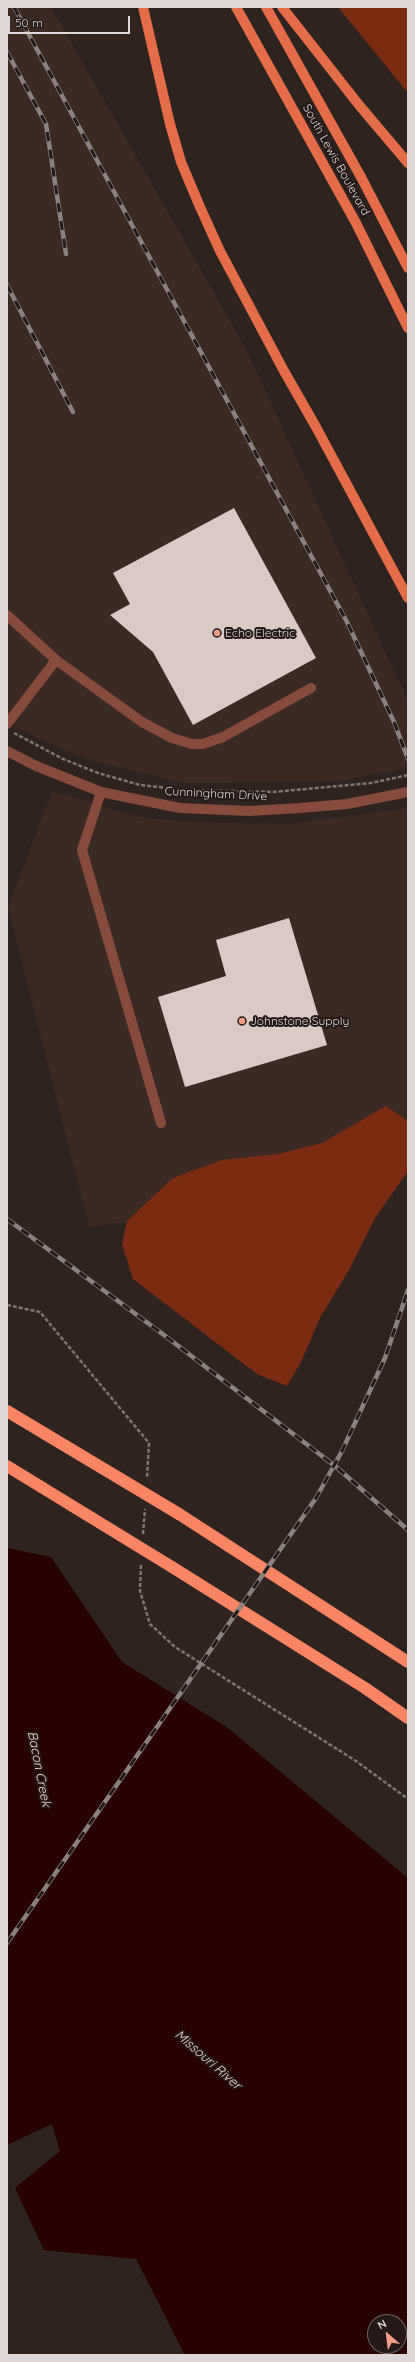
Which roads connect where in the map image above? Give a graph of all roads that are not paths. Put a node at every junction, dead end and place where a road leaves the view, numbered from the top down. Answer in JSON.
{"nodes":[{"id":1,"x":143,"y":7,"type":"edge"},
{"id":2,"x":236,"y":7,"type":"edge"},
{"id":3,"x":266,"y":7,"type":"edge"},
{"id":4,"x":282,"y":7,"type":"edge"},
{"id":5,"x":408,"y":163,"type":"edge"},
{"id":6,"x":408,"y":268,"type":"edge"},
{"id":7,"x":408,"y":328,"type":"edge"},
{"id":8,"x":408,"y":598,"type":"edge"},
{"id":9,"x":7,"y":615,"type":"edge"},
{"id":10,"x":56,"y":660,"type":"junction"},
{"id":11,"x":311,"y":688,"type":"dead end"},
{"id":12,"x":10,"y":728,"type":"edge"},
{"id":13,"x":7,"y":750,"type":"edge"},
{"id":14,"x":101,"y":792,"type":"junction"},
{"id":15,"x":408,"y":792,"type":"edge"},
{"id":16,"x":161,"y":1123,"type":"dead end"},
{"id":17,"x":7,"y":1411,"type":"edge"},
{"id":18,"x":7,"y":1466,"type":"edge"},
{"id":19,"x":408,"y":1662,"type":"edge"},
{"id":20,"x":408,"y":1718,"type":"edge"}],
"edges":[{"from":1,"to":8,"type":"main road"},
{"from":2,"to":7,"type":"main road","name":"South Lewis Boulevard"},
{"from":3,"to":6,"type":"main road","name":"South Lewis Boulevard"},
{"from":4,"to":5,"type":"main road"},
{"from":9,"to":10,"type":"street"},
{"from":10,"to":11,"type":"street"},
{"from":10,"to":12,"type":"street"},
{"from":13,"to":14,"type":"street","name":"Cunningham Drive"},
{"from":14,"to":15,"type":"street","name":"Cunningham Drive"},
{"from":14,"to":16,"type":"street"},
{"from":17,"to":19,"type":"highway","bridge":true},
{"from":18,"to":20,"type":"highway","bridge":true}]}
